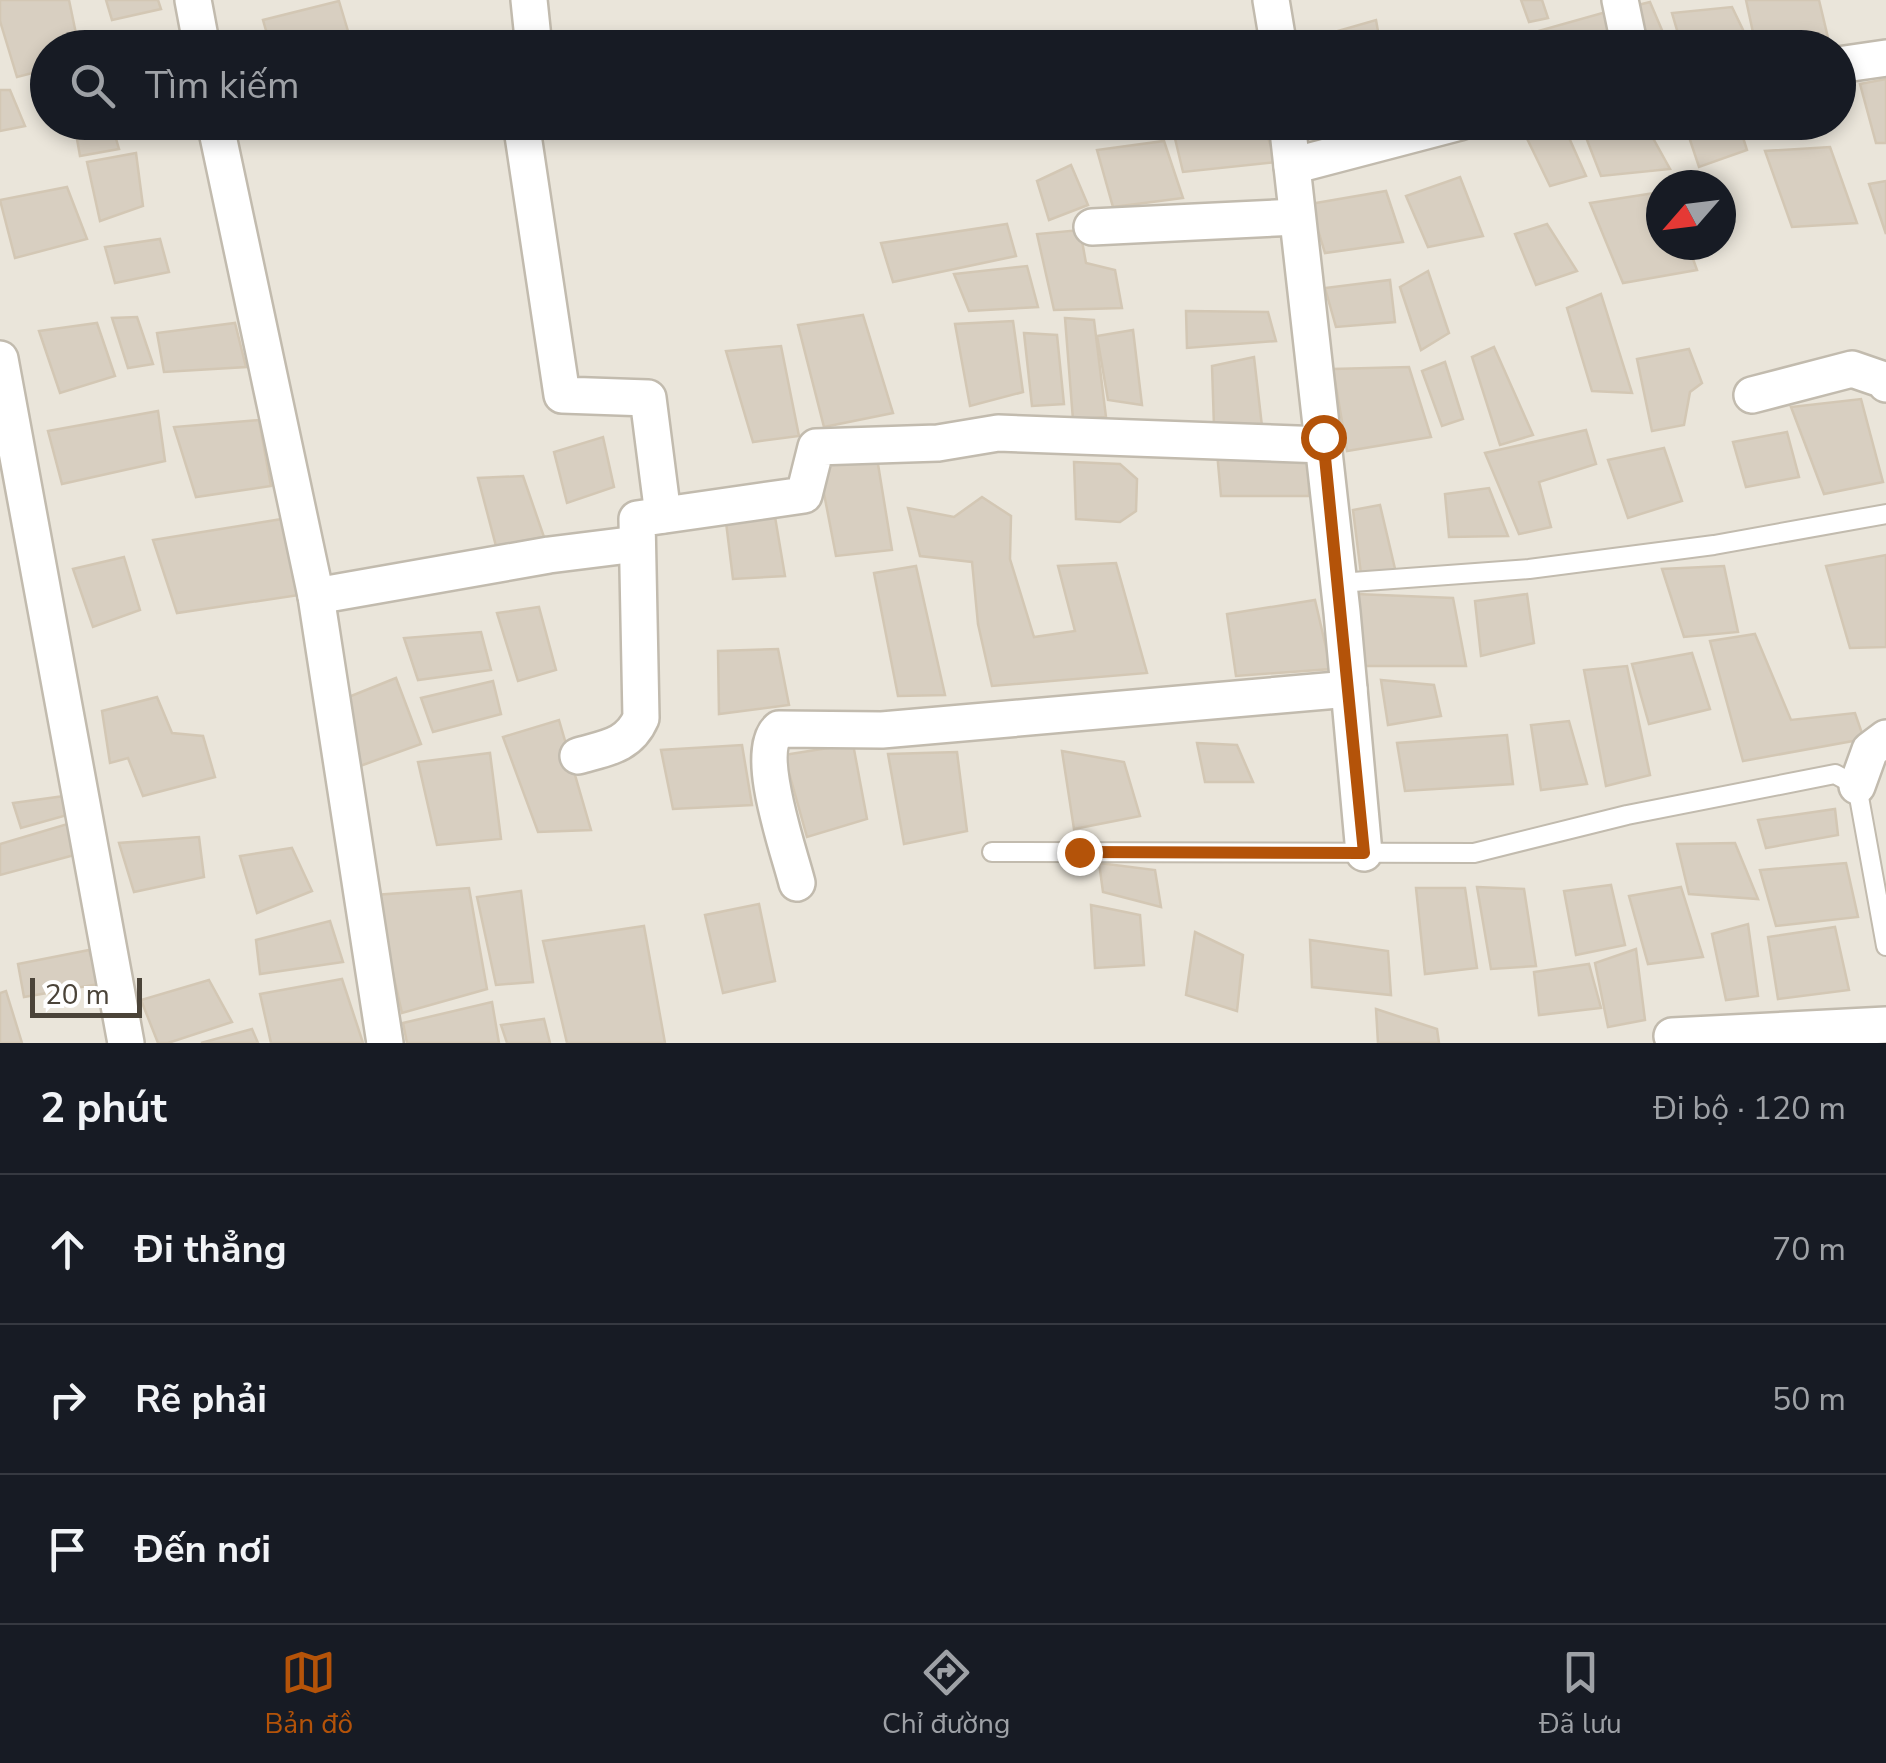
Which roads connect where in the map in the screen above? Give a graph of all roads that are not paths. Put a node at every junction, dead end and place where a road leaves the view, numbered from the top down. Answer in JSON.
{"nodes":[{"id":1,"x":194,"y":0,"type":"edge"},
{"id":2,"x":529,"y":0,"type":"edge"},
{"id":3,"x":1271,"y":0,"type":"edge"},
{"id":4,"x":1620,"y":0,"type":"edge"},
{"id":5,"x":199,"y":30,"type":"edge"},
{"id":6,"x":532,"y":30,"type":"edge"},
{"id":7,"x":1276,"y":30,"type":"edge"},
{"id":8,"x":1626,"y":30,"type":"edge"},
{"id":9,"x":1886,"y":58,"type":"edge"},
{"id":10,"x":1856,"y":62,"type":"edge"},
{"id":11,"x":220,"y":140,"type":"edge"},
{"id":12,"x":524,"y":140,"type":"edge"},
{"id":13,"x":1289,"y":140,"type":"edge"},
{"id":14,"x":1391,"y":140,"type":"edge"},
{"id":15,"x":1292,"y":166,"type":"junction"},
{"id":16,"x":1297,"y":217,"type":"junction"},
{"id":17,"x":1092,"y":228,"type":"dead end"},
{"id":18,"x":0,"y":360,"type":"edge"},
{"id":19,"x":1886,"y":384,"type":"edge"},
{"id":20,"x":1752,"y":395,"type":"dead end"},
{"id":21,"x":1324,"y":445,"type":"junction"},
{"id":22,"x":1886,"y":514,"type":"edge"},
{"id":23,"x":664,"y":515,"type":"junction"},
{"id":24,"x":14,"y":523,"type":"edge"},
{"id":25,"x":637,"y":544,"type":"junction"},
{"id":26,"x":1339,"y":583,"type":"junction"},
{"id":27,"x":316,"y":596,"type":"junction"},
{"id":28,"x":1349,"y":690,"type":"junction"},
{"id":29,"x":1886,"y":738,"type":"edge"},
{"id":30,"x":578,"y":756,"type":"dead end"},
{"id":31,"x":1857,"y":786,"type":"junction"},
{"id":32,"x":992,"y":852,"type":"dead end"},
{"id":33,"x":1364,"y":853,"type":"junction"},
{"id":34,"x":797,"y":883,"type":"dead end"},
{"id":35,"x":1886,"y":946,"type":"edge"},
{"id":36,"x":1886,"y":1025,"type":"edge"},
{"id":37,"x":1672,"y":1036,"type":"dead end"},
{"id":38,"x":126,"y":1043,"type":"edge"},
{"id":39,"x":385,"y":1043,"type":"edge"}],
"edges":[{"from":1,"to":5,"type":"street"},
{"from":2,"to":6,"type":"street"},
{"from":3,"to":7,"type":"street"},
{"from":4,"to":8,"type":"street"},
{"from":9,"to":10,"type":"street"},
{"from":11,"to":27,"type":"street"},
{"from":12,"to":23,"type":"street"},
{"from":13,"to":15,"type":"street"},
{"from":14,"to":15,"type":"street"},
{"from":15,"to":16,"type":"street"},
{"from":16,"to":17,"type":"street"},
{"from":16,"to":21,"type":"street"},
{"from":18,"to":24,"type":"street"},
{"from":19,"to":20,"type":"street"},
{"from":21,"to":23,"type":"street"},
{"from":21,"to":26,"type":"street"},
{"from":22,"to":26,"type":"lane"},
{"from":23,"to":25,"type":"street"},
{"from":24,"to":38,"type":"street"},
{"from":25,"to":27,"type":"street"},
{"from":25,"to":30,"type":"street"},
{"from":26,"to":28,"type":"street"},
{"from":27,"to":39,"type":"street"},
{"from":28,"to":33,"type":"street"},
{"from":28,"to":34,"type":"street"},
{"from":29,"to":31,"type":"street"},
{"from":31,"to":33,"type":"lane"},
{"from":31,"to":35,"type":"lane"},
{"from":32,"to":33,"type":"lane"},
{"from":36,"to":37,"type":"street"}]}
